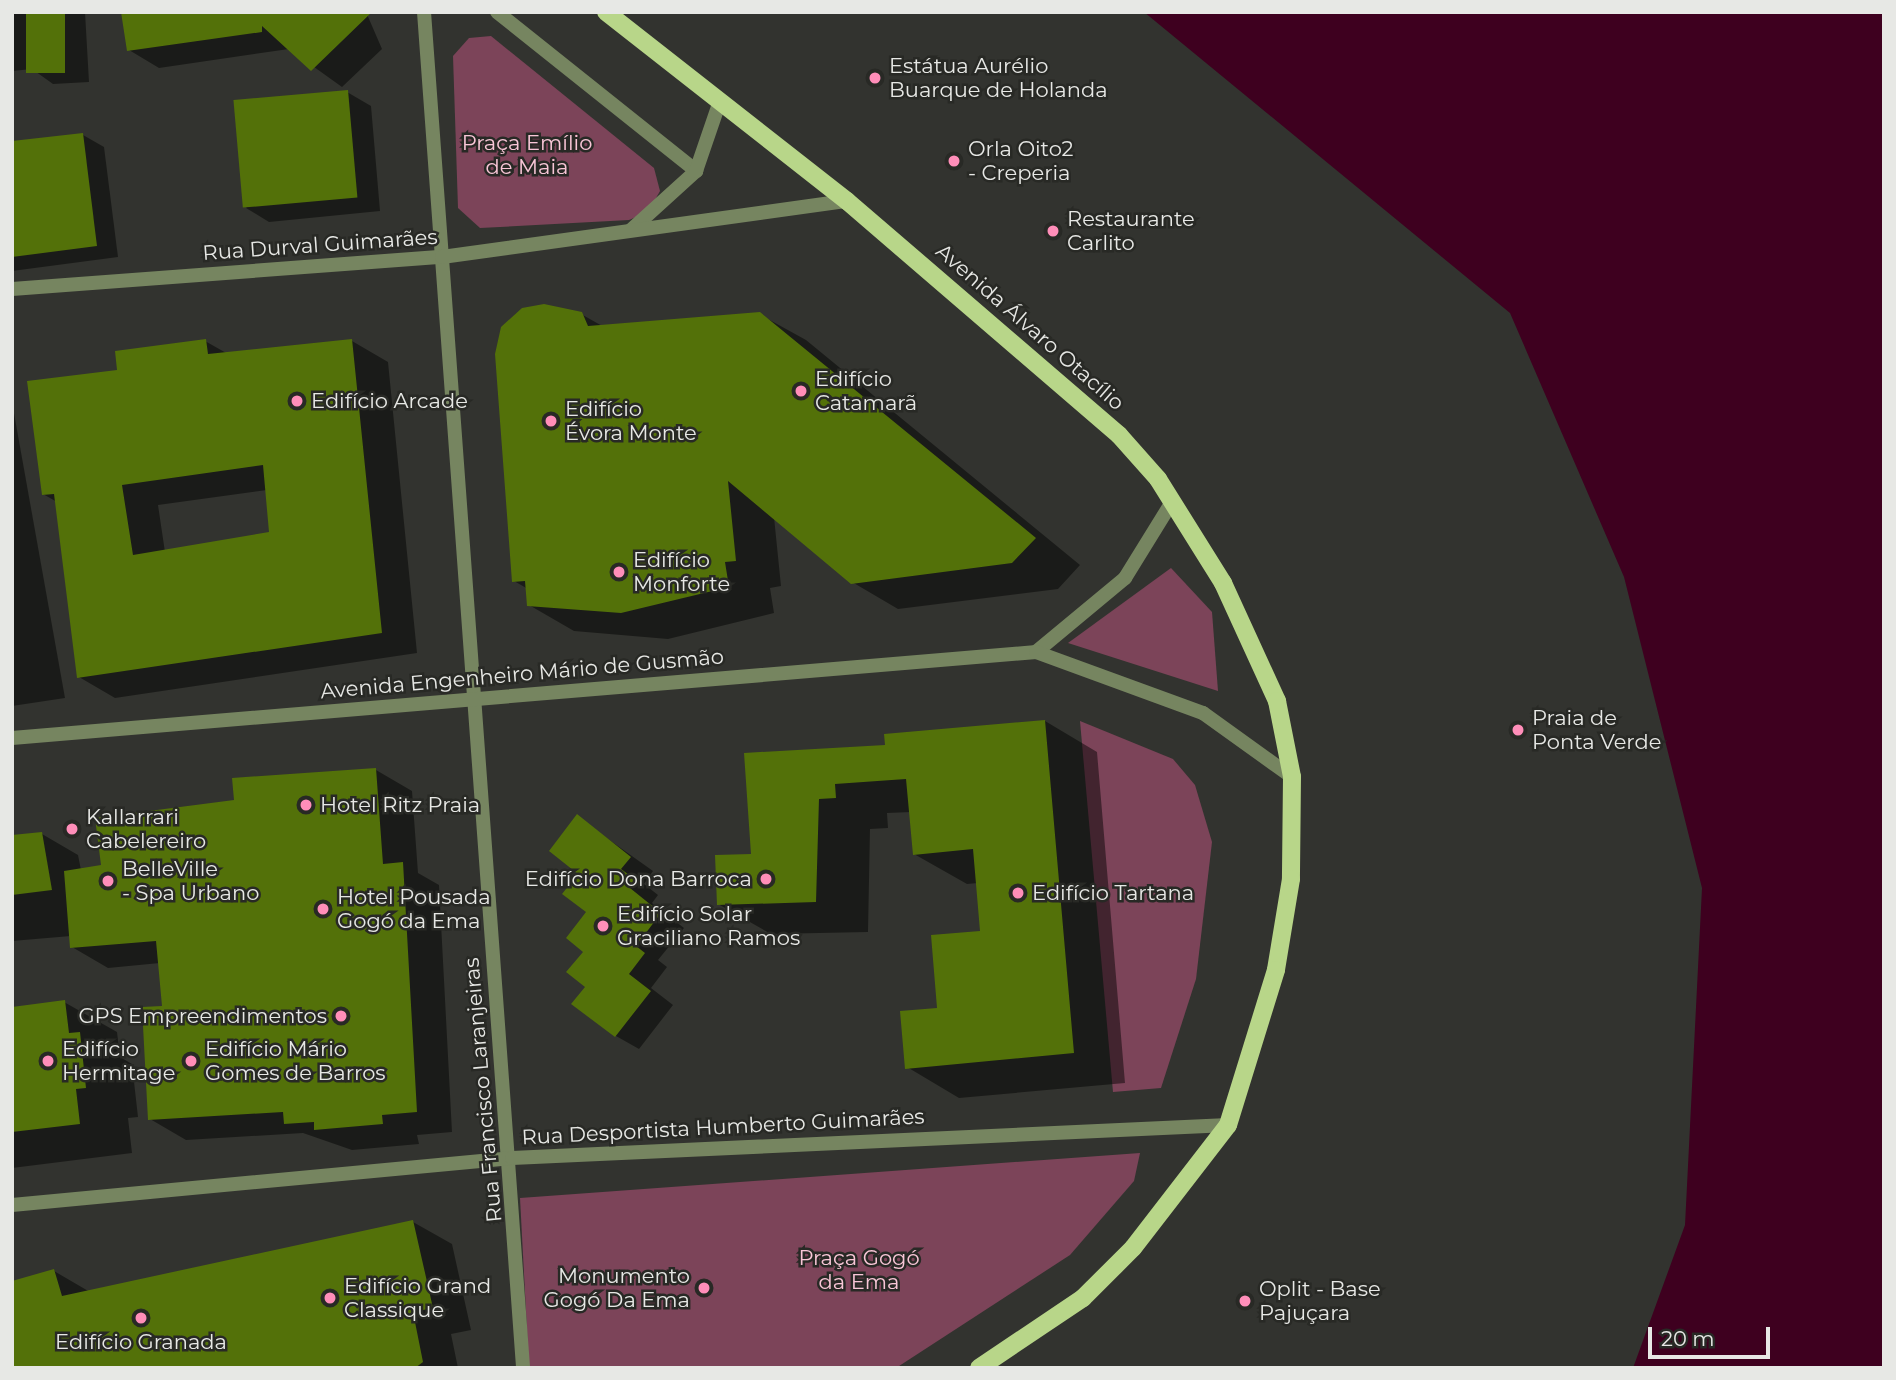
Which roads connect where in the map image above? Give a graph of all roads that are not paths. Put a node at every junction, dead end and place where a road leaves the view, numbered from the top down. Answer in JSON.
{"nodes":[{"id":1,"x":424,"y":12,"type":"edge"},
{"id":2,"x":496,"y":12,"type":"edge"},
{"id":3,"x":606,"y":12,"type":"edge"},
{"id":4,"x":720,"y":101,"type":"junction"},
{"id":5,"x":696,"y":171,"type":"junction"},
{"id":6,"x":847,"y":201,"type":"junction"},
{"id":7,"x":630,"y":230,"type":"junction"},
{"id":8,"x":442,"y":257,"type":"junction"},
{"id":9,"x":12,"y":289,"type":"edge"},
{"id":10,"x":1172,"y":502,"type":"junction"},
{"id":11,"x":1036,"y":652,"type":"junction"},
{"id":12,"x":469,"y":699,"type":"junction"},
{"id":13,"x":12,"y":738,"type":"edge"},
{"id":14,"x":1292,"y":777,"type":"junction"},
{"id":15,"x":1228,"y":1125,"type":"junction"},
{"id":16,"x":512,"y":1158,"type":"junction"},
{"id":17,"x":12,"y":1205,"type":"edge"},
{"id":18,"x":523,"y":1368,"type":"edge"},
{"id":19,"x":979,"y":1368,"type":"edge"}],
"edges":[{"from":1,"to":8,"type":"street","name":"Rua Francisco Laranjeiras"},
{"from":2,"to":5,"type":"street"},
{"from":3,"to":4,"type":"main road","name":"Avenida Álvaro Otacílio"},
{"from":4,"to":5,"type":"street"},
{"from":4,"to":6,"type":"main road","name":"Avenida Álvaro Otacílio"},
{"from":5,"to":7,"type":"street"},
{"from":6,"to":7,"type":"street","name":"Rua Durval Guimarães"},
{"from":6,"to":10,"type":"main road","name":"Avenida Álvaro Otacílio"},
{"from":7,"to":8,"type":"street","name":"Rua Durval Guimarães"},
{"from":8,"to":9,"type":"street","name":"Rua Durval Guimarães"},
{"from":8,"to":12,"type":"street","name":"Rua Francisco Laranjeiras"},
{"from":10,"to":11,"type":"street"},
{"from":10,"to":14,"type":"main road","name":"Avenida Álvaro Otacílio"},
{"from":11,"to":12,"type":"street","name":"Avenida Engenheiro Mário de Gusmão"},
{"from":11,"to":14,"type":"street","name":"Avenida Engenheiro Mário de Gusmão"},
{"from":12,"to":13,"type":"street","name":"Avenida Engenheiro Mário de Gusmão"},
{"from":12,"to":16,"type":"street","name":"Rua Francisco Laranjeiras"},
{"from":14,"to":15,"type":"main road","name":"Avenida Álvaro Otacílio"},
{"from":15,"to":16,"type":"street","name":"Rua Desportista Humberto Guimarães"},
{"from":15,"to":19,"type":"main road"},
{"from":16,"to":17,"type":"street","name":"Rua Desportista Humberto Guimarães"},
{"from":16,"to":18,"type":"street","name":"Rua Francisco Laranjeiras"}]}
